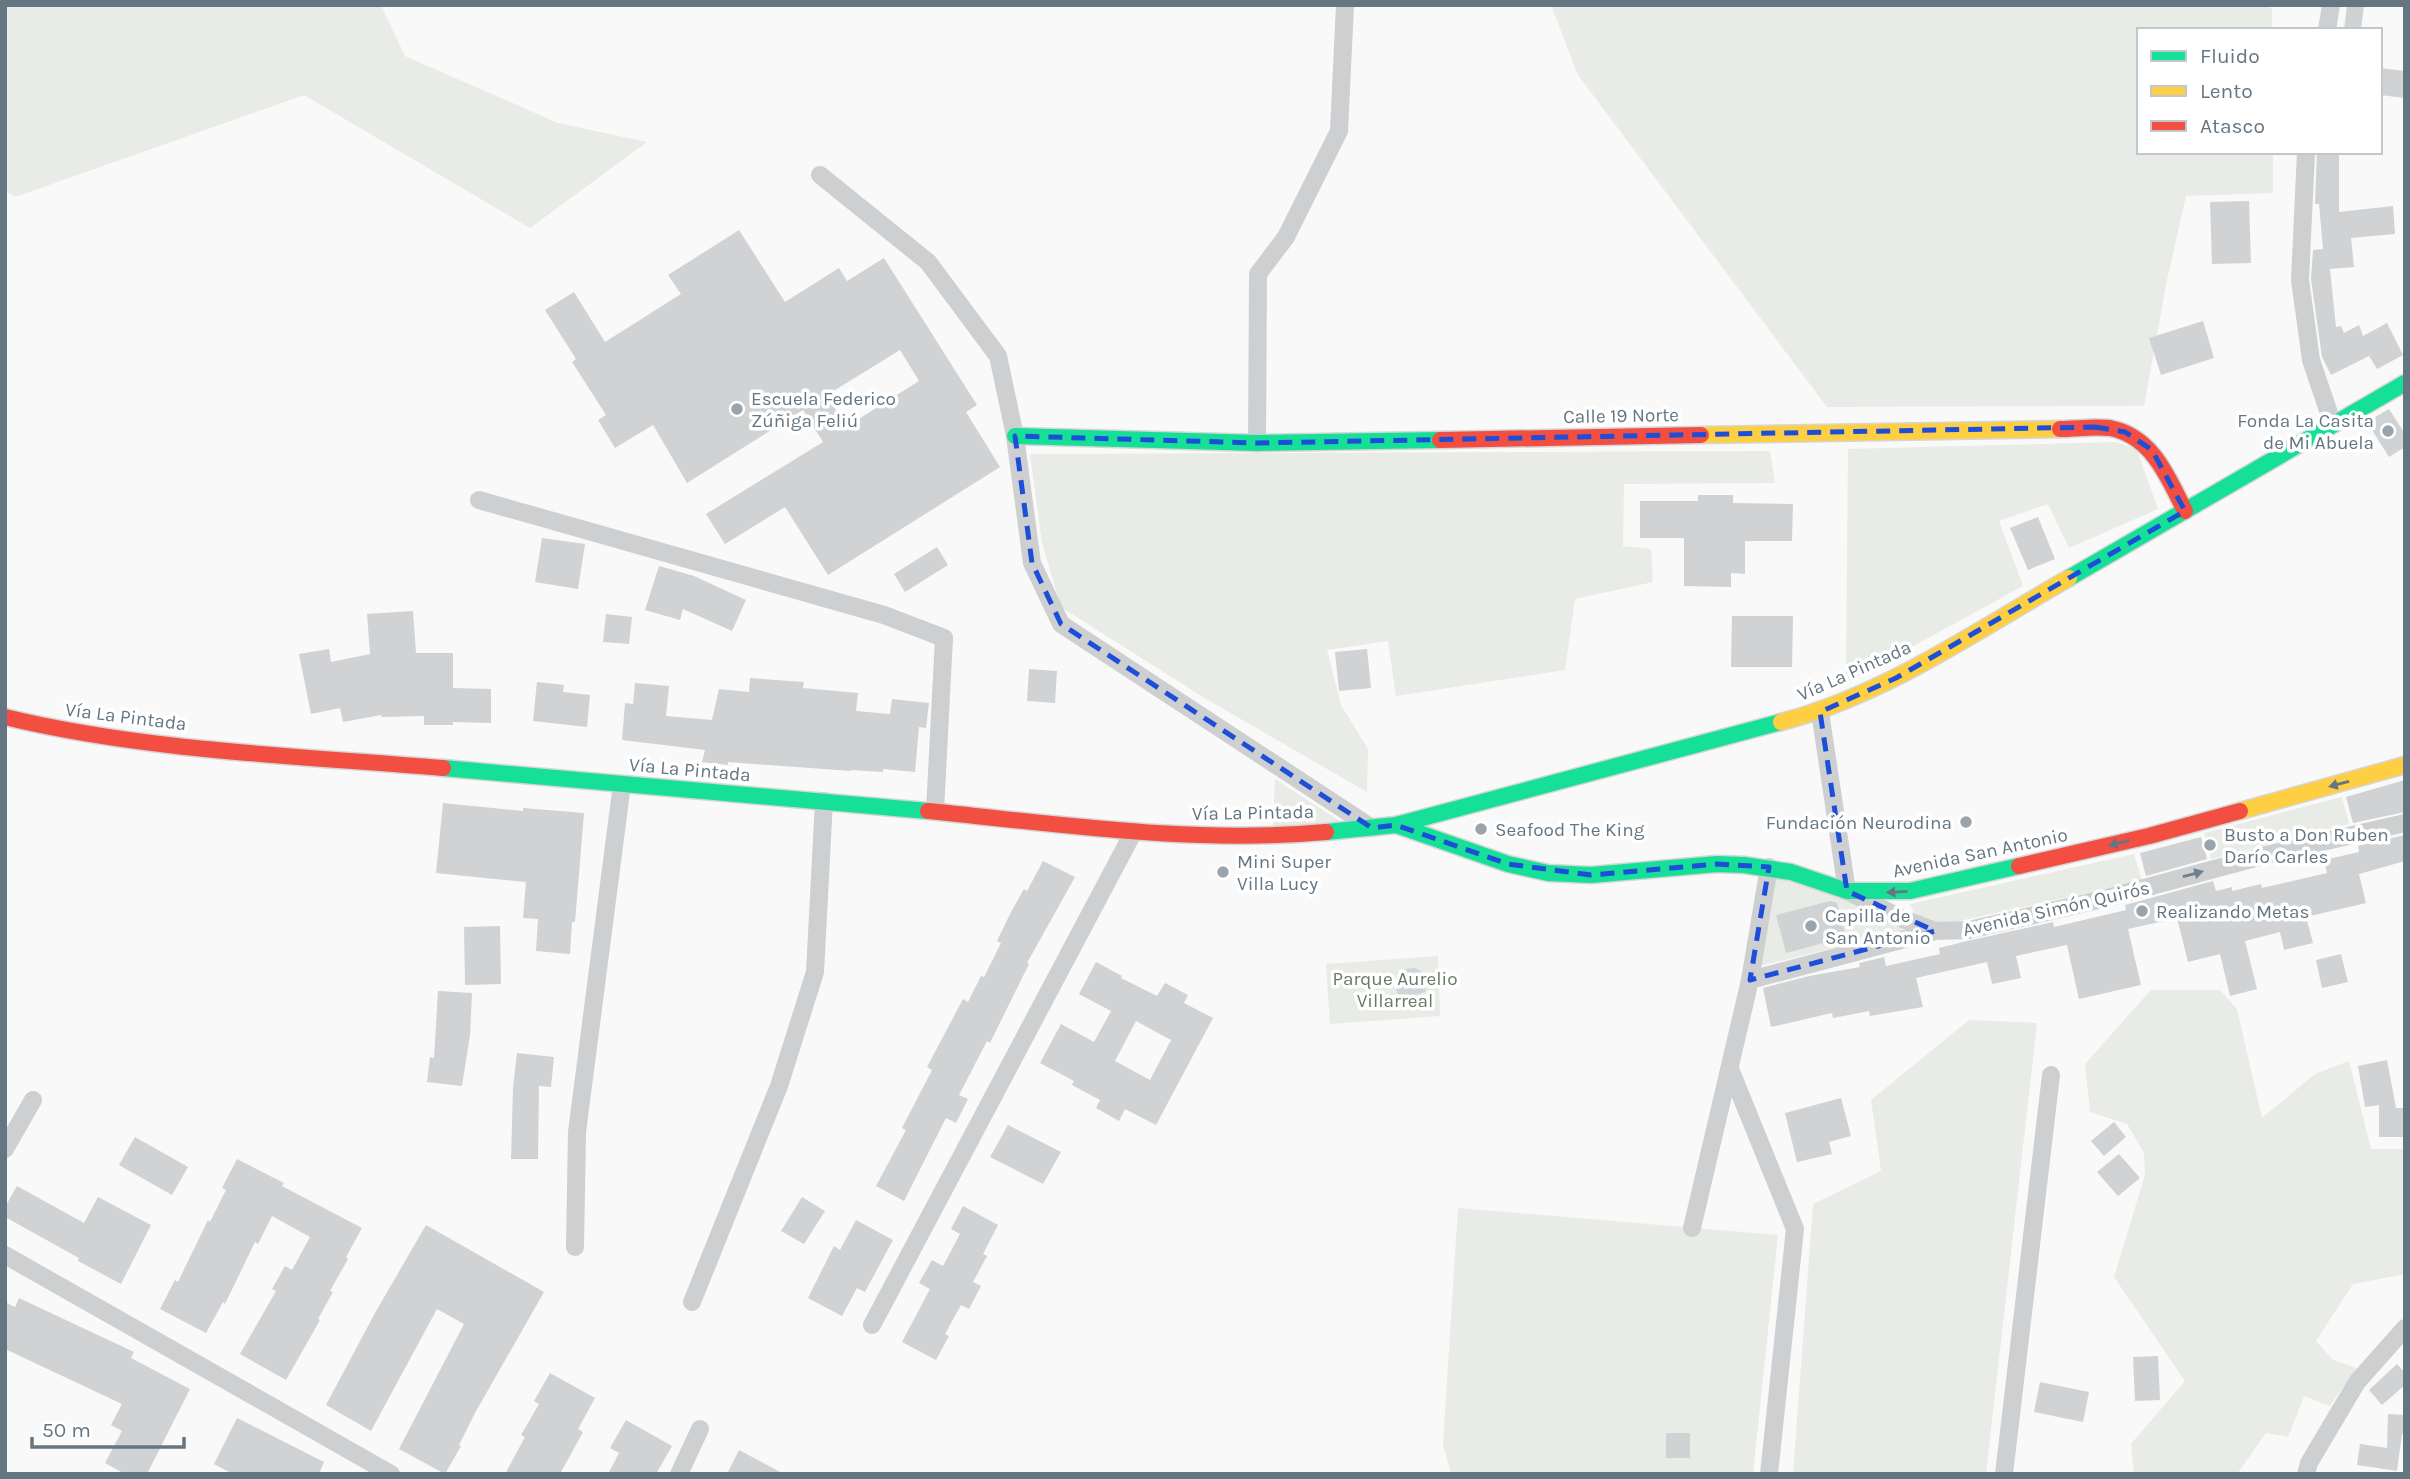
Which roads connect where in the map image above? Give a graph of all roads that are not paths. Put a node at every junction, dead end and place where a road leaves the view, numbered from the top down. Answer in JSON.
{"nodes":[{"id":1,"x":1345,"y":5,"type":"edge"},
{"id":2,"x":2331,"y":5,"type":"edge"},
{"id":3,"x":2327,"y":28,"type":"edge"},
{"id":4,"x":2306,"y":154,"type":"edge"},
{"id":5,"x":820,"y":175,"type":"dead end"},
{"id":6,"x":2405,"y":383,"type":"edge"},
{"id":7,"x":2333,"y":425,"type":"junction"},
{"id":8,"x":1015,"y":436,"type":"junction"},
{"id":9,"x":1257,"y":443,"type":"junction"},
{"id":10,"x":479,"y":500,"type":"dead end"},
{"id":11,"x":2185,"y":511,"type":"junction"},
{"id":12,"x":1820,"y":712,"type":"junction"},
{"id":13,"x":5,"y":717,"type":"edge"},
{"id":14,"x":2405,"y":765,"type":"edge"},
{"id":15,"x":622,"y":784,"type":"junction"},
{"id":16,"x":824,"y":801,"type":"junction"},
{"id":17,"x":935,"y":811,"type":"junction"},
{"id":18,"x":2405,"y":823,"type":"edge"},
{"id":19,"x":1396,"y":825,"type":"junction"},
{"id":20,"x":1373,"y":828,"type":"junction"},
{"id":21,"x":1134,"y":831,"type":"junction"},
{"id":22,"x":1769,"y":867,"type":"junction"},
{"id":23,"x":1847,"y":891,"type":"junction"},
{"id":24,"x":1935,"y":931,"type":"junction"},
{"id":25,"x":1750,"y":980,"type":"junction"},
{"id":26,"x":1730,"y":1069,"type":"junction"},
{"id":27,"x":2051,"y":1076,"type":"dead end"},
{"id":28,"x":33,"y":1100,"type":"dead end"},
{"id":29,"x":5,"y":1149,"type":"edge"},
{"id":30,"x":1692,"y":1228,"type":"dead end"},
{"id":31,"x":575,"y":1247,"type":"dead end"},
{"id":32,"x":5,"y":1255,"type":"edge"},
{"id":33,"x":692,"y":1302,"type":"dead end"},
{"id":34,"x":872,"y":1325,"type":"dead end"},
{"id":35,"x":2405,"y":1328,"type":"edge"},
{"id":36,"x":700,"y":1429,"type":"dead end"},
{"id":37,"x":391,"y":1474,"type":"edge"},
{"id":38,"x":679,"y":1474,"type":"edge"},
{"id":39,"x":1769,"y":1474,"type":"edge"},
{"id":40,"x":2004,"y":1474,"type":"edge"},
{"id":41,"x":2306,"y":1474,"type":"edge"}],
"edges":[{"from":1,"to":9,"type":"street"},
{"from":2,"to":3,"type":"street"},
{"from":4,"to":7,"type":"street"},
{"from":5,"to":8,"type":"street"},
{"from":6,"to":7,"type":"main road","name":"Vía La Pintada"},
{"from":7,"to":11,"type":"main road","name":"Vía La Pintada"},
{"from":8,"to":9,"type":"main road","name":"Calle 19 Norte"},
{"from":8,"to":20,"type":"street"},
{"from":9,"to":11,"type":"main road","name":"Calle 19 Norte"},
{"from":10,"to":17,"type":"street"},
{"from":11,"to":12,"type":"main road","name":"Vía La Pintada"},
{"from":12,"to":19,"type":"main road","name":"Vía La Pintada"},
{"from":12,"to":23,"type":"street"},
{"from":13,"to":15,"type":"main road","name":"Vía La Pintada"},
{"from":14,"to":23,"type":"main road","name":"Avenida San Antonio","one_way":true},
{"from":15,"to":16,"type":"main road","name":"Vía La Pintada"},
{"from":15,"to":31,"type":"street"},
{"from":16,"to":17,"type":"main road","name":"Vía La Pintada"},
{"from":16,"to":33,"type":"street"},
{"from":17,"to":21,"type":"main road","name":"Vía La Pintada"},
{"from":24,"to":18,"type":"street","name":"Avenida Simón Quirós","one_way":true},
{"from":19,"to":20,"type":"main road","name":"Vía La Pintada"},
{"from":19,"to":22,"type":"main road","name":"Avenida San Antonio"},
{"from":20,"to":21,"type":"main road","name":"Vía La Pintada"},
{"from":21,"to":34,"type":"street"},
{"from":22,"to":23,"type":"main road","name":"Avenida San Antonio"},
{"from":22,"to":25,"type":"street"},
{"from":23,"to":24,"type":"street","name":"Avenida Simón Quirós"},
{"from":24,"to":25,"type":"street"},
{"from":25,"to":26,"type":"street"},
{"from":26,"to":30,"type":"street"},
{"from":26,"to":39,"type":"street"},
{"from":27,"to":40,"type":"street"},
{"from":28,"to":29,"type":"street"},
{"from":32,"to":37,"type":"street"},
{"from":35,"to":41,"type":"street"},
{"from":36,"to":38,"type":"street"}]}
